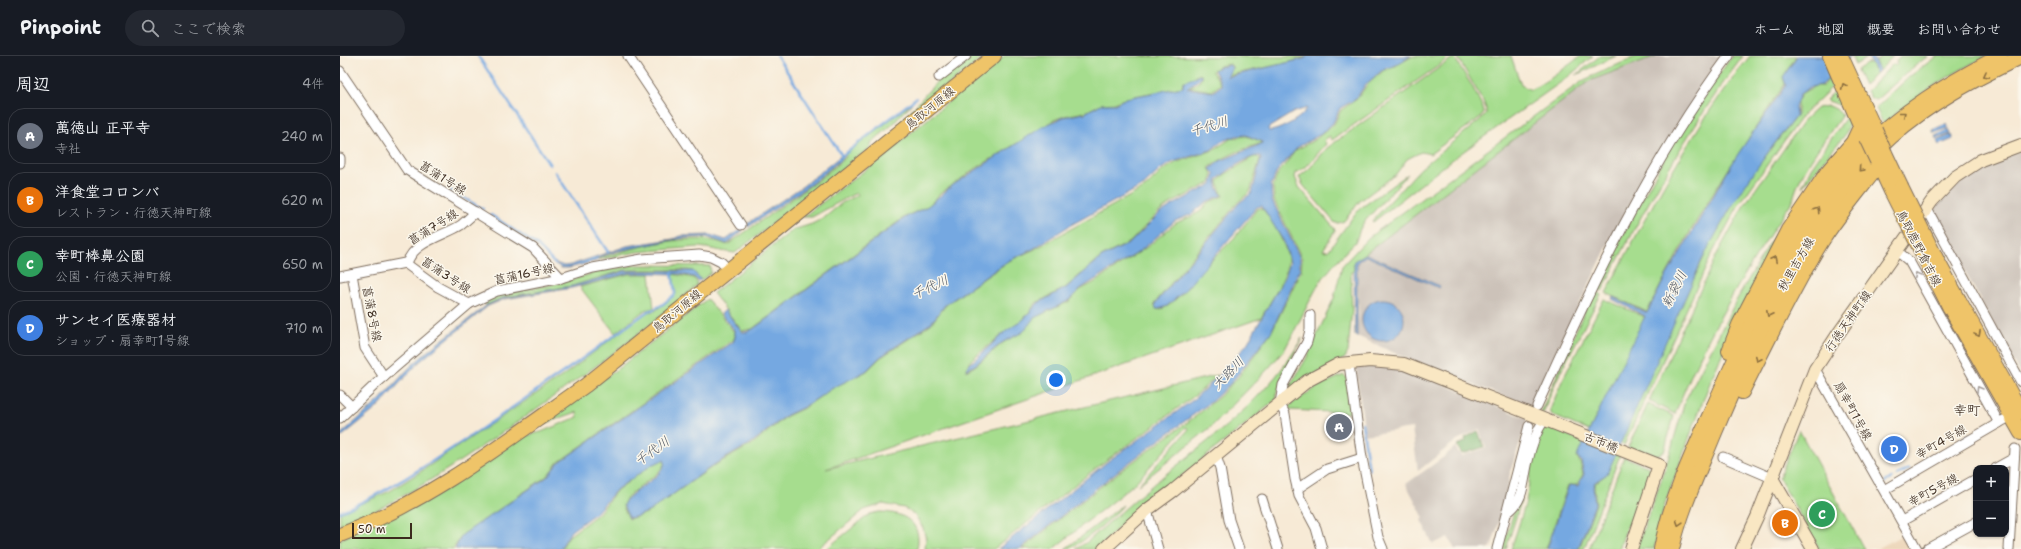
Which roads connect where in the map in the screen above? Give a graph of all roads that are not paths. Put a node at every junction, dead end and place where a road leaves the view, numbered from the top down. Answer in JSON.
{"nodes":[{"id":1,"x":628,"y":56,"type":"edge"},
{"id":2,"x":966,"y":56,"type":"edge"},
{"id":3,"x":994,"y":56,"type":"edge"},
{"id":4,"x":1730,"y":56,"type":"edge"},
{"id":5,"x":1830,"y":56,"type":"edge"},
{"id":6,"x":1841,"y":56,"type":"edge"},
{"id":7,"x":2000,"y":56,"type":"edge"},
{"id":8,"x":2021,"y":57,"type":"edge"},
{"id":9,"x":340,"y":71,"type":"edge"},
{"id":10,"x":939,"y":77,"type":"dead end"},
{"id":11,"x":1867,"y":125,"type":"junction"},
{"id":12,"x":2021,"y":145,"type":"edge"},
{"id":13,"x":340,"y":158,"type":"edge"},
{"id":14,"x":1880,"y":160,"type":"junction"},
{"id":15,"x":340,"y":163,"type":"edge"},
{"id":16,"x":1927,"y":209,"type":"junction"},
{"id":17,"x":476,"y":212,"type":"junction"},
{"id":18,"x":740,"y":225,"type":"dead end"},
{"id":19,"x":1897,"y":251,"type":"junction"},
{"id":20,"x":408,"y":264,"type":"junction"},
{"id":21,"x":728,"y":269,"type":"junction"},
{"id":22,"x":352,"y":274,"type":"junction"},
{"id":23,"x":340,"y":276,"type":"edge"},
{"id":24,"x":561,"y":278,"type":"junction"},
{"id":25,"x":469,"y":304,"type":"junction"},
{"id":26,"x":1310,"y":314,"type":"dead end"},
{"id":27,"x":1349,"y":364,"type":"junction"},
{"id":28,"x":1815,"y":369,"type":"junction"},
{"id":29,"x":384,"y":377,"type":"junction"},
{"id":30,"x":2021,"y":382,"type":"edge"},
{"id":31,"x":340,"y":395,"type":"edge"},
{"id":32,"x":1280,"y":404,"type":"junction"},
{"id":33,"x":1537,"y":406,"type":"dead end"},
{"id":34,"x":352,"y":407,"type":"junction"},
{"id":35,"x":2018,"y":412,"type":"edge"},
{"id":36,"x":340,"y":418,"type":"edge"},
{"id":37,"x":1548,"y":421,"type":"junction"},
{"id":38,"x":1998,"y":423,"type":"junction"},
{"id":39,"x":1529,"y":426,"type":"dead end"},
{"id":40,"x":2021,"y":433,"type":"edge"},
{"id":41,"x":1216,"y":456,"type":"junction"},
{"id":42,"x":1723,"y":457,"type":"dead end"},
{"id":43,"x":1362,"y":458,"type":"junction"},
{"id":44,"x":2000,"y":465,"type":"edge"},
{"id":45,"x":1683,"y":475,"type":"junction"},
{"id":46,"x":1772,"y":478,"type":"junction"},
{"id":47,"x":1973,"y":481,"type":"edge"},
{"id":48,"x":1297,"y":489,"type":"junction"},
{"id":49,"x":1884,"y":490,"type":"junction"},
{"id":50,"x":2009,"y":496,"type":"edge"},
{"id":51,"x":1262,"y":499,"type":"dead end"},
{"id":52,"x":1686,"y":502,"type":"junction"},
{"id":53,"x":1147,"y":510,"type":"junction"},
{"id":54,"x":1508,"y":512,"type":"junction"},
{"id":55,"x":1902,"y":521,"type":"junction"},
{"id":56,"x":1973,"y":524,"type":"edge"},
{"id":57,"x":340,"y":535,"type":"edge"},
{"id":58,"x":2009,"y":537,"type":"edge"},
{"id":59,"x":1104,"y":549,"type":"edge"},
{"id":60,"x":1158,"y":549,"type":"edge"},
{"id":61,"x":1239,"y":549,"type":"edge"},
{"id":62,"x":1278,"y":549,"type":"edge"},
{"id":63,"x":1322,"y":549,"type":"edge"},
{"id":64,"x":1383,"y":549,"type":"edge"},
{"id":65,"x":1497,"y":549,"type":"edge"},
{"id":66,"x":1632,"y":549,"type":"edge"},
{"id":67,"x":1661,"y":549,"type":"edge"},
{"id":68,"x":1672,"y":549,"type":"edge"},
{"id":69,"x":1742,"y":549,"type":"edge"},
{"id":70,"x":1813,"y":549,"type":"edge"},
{"id":71,"x":1917,"y":549,"type":"edge"},
{"id":72,"x":1928,"y":549,"type":"edge"},
{"id":73,"x":2009,"y":549,"type":"edge"}],
"edges":[{"from":1,"to":18,"type":"street"},
{"from":2,"to":10,"type":"street"},
{"from":3,"to":21,"type":"main road","name":"鳥取河原線"},
{"from":4,"to":33,"type":"street"},
{"from":11,"to":5,"type":"main road","name":"鳥取鹿野倉吉線","one_way":true},
{"from":6,"to":11,"type":"main road","name":"鳥取鹿野倉吉線"},
{"from":45,"to":7,"type":"main road","name":"秋里吉方線","one_way":true},
{"from":8,"to":52,"type":"main road","name":"秋里吉方線","one_way":true},
{"from":9,"to":17,"type":"street","name":"菖蒲1号線"},
{"from":11,"to":14,"type":"main road","name":"鳥取鹿野倉吉線","bridge":true},
{"from":45,"to":11,"type":"main road","one_way":true},
{"from":12,"to":16,"type":"street","name":"行徳天神町線"},
{"from":13,"to":15,"type":"street"},
{"from":14,"to":35,"type":"main road","name":"鳥取鹿野倉吉線","bridge":true},
{"from":14,"to":52,"type":"main road","one_way":true},
{"from":16,"to":19,"type":"street","name":"行徳天神町線"},
{"from":16,"to":30,"type":"street"},
{"from":17,"to":20,"type":"street","name":"菖蒲7号線"},
{"from":17,"to":24,"type":"street","name":"菖蒲1号線"},
{"from":19,"to":28,"type":"street","name":"行徳天神町線"},
{"from":38,"to":19,"type":"street","one_way":true},
{"from":20,"to":22,"type":"street","name":"菖蒲3号線"},
{"from":20,"to":25,"type":"street","name":"菖蒲3号線"},
{"from":21,"to":24,"type":"street","name":"菖蒲16号線"},
{"from":21,"to":57,"type":"main road","name":"鳥取河原線"},
{"from":22,"to":23,"type":"street","name":"菖蒲3号線"},
{"from":22,"to":29,"type":"street","name":"菖蒲8号線"},
{"from":24,"to":25,"type":"street","name":"菖蒲16号線"},
{"from":25,"to":29,"type":"street","name":"菖蒲16号線"},
{"from":26,"to":32,"type":"street"},
{"from":27,"to":32,"type":"street","name":"古市橋"},
{"from":27,"to":37,"type":"street","name":"古市橋"},
{"from":27,"to":43,"type":"street"},
{"from":28,"to":46,"type":"street","name":"行徳天神町線"},
{"from":28,"to":49,"type":"street","name":"扇幸町1号線"},
{"from":29,"to":34,"type":"street","name":"菖蒲16号線"},
{"from":31,"to":34,"type":"street"},
{"from":32,"to":41,"type":"street","name":"古市橋"},
{"from":32,"to":48,"type":"street"},
{"from":34,"to":36,"type":"street","name":"菖蒲16号線"},
{"from":35,"to":38,"type":"street","name":"幸町4号線"},
{"from":35,"to":40,"type":"main road","name":"鳥取鹿野倉吉線"},
{"from":37,"to":54,"type":"street"},
{"from":37,"to":66,"type":"street","name":"古市橋"},
{"from":38,"to":49,"type":"street","name":"幸町4号線"},
{"from":39,"to":54,"type":"street"},
{"from":41,"to":53,"type":"street","name":"古市橋"},
{"from":41,"to":61,"type":"street"},
{"from":42,"to":46,"type":"street"},
{"from":43,"to":48,"type":"street"},
{"from":43,"to":64,"type":"street"},
{"from":44,"to":50,"type":"street"},
{"from":45,"to":67,"type":"main road","name":"秋里吉方線"},
{"from":46,"to":69,"type":"street","name":"行徳天神町線"},
{"from":46,"to":70,"type":"street"},
{"from":47,"to":55,"type":"street","name":"幸町5号線"},
{"from":48,"to":63,"type":"street"},
{"from":49,"to":55,"type":"street","name":"扇幸町1号線"},
{"from":51,"to":62,"type":"street"},
{"from":52,"to":68,"type":"main road","name":"秋里吉方線","one_way":true},
{"from":53,"to":59,"type":"street","name":"古市橋"},
{"from":53,"to":60,"type":"street"},
{"from":54,"to":65,"type":"street"},
{"from":55,"to":71,"type":"street","name":"扇幸町1号線"},
{"from":56,"to":72,"type":"street"},
{"from":58,"to":73,"type":"street"}]}
